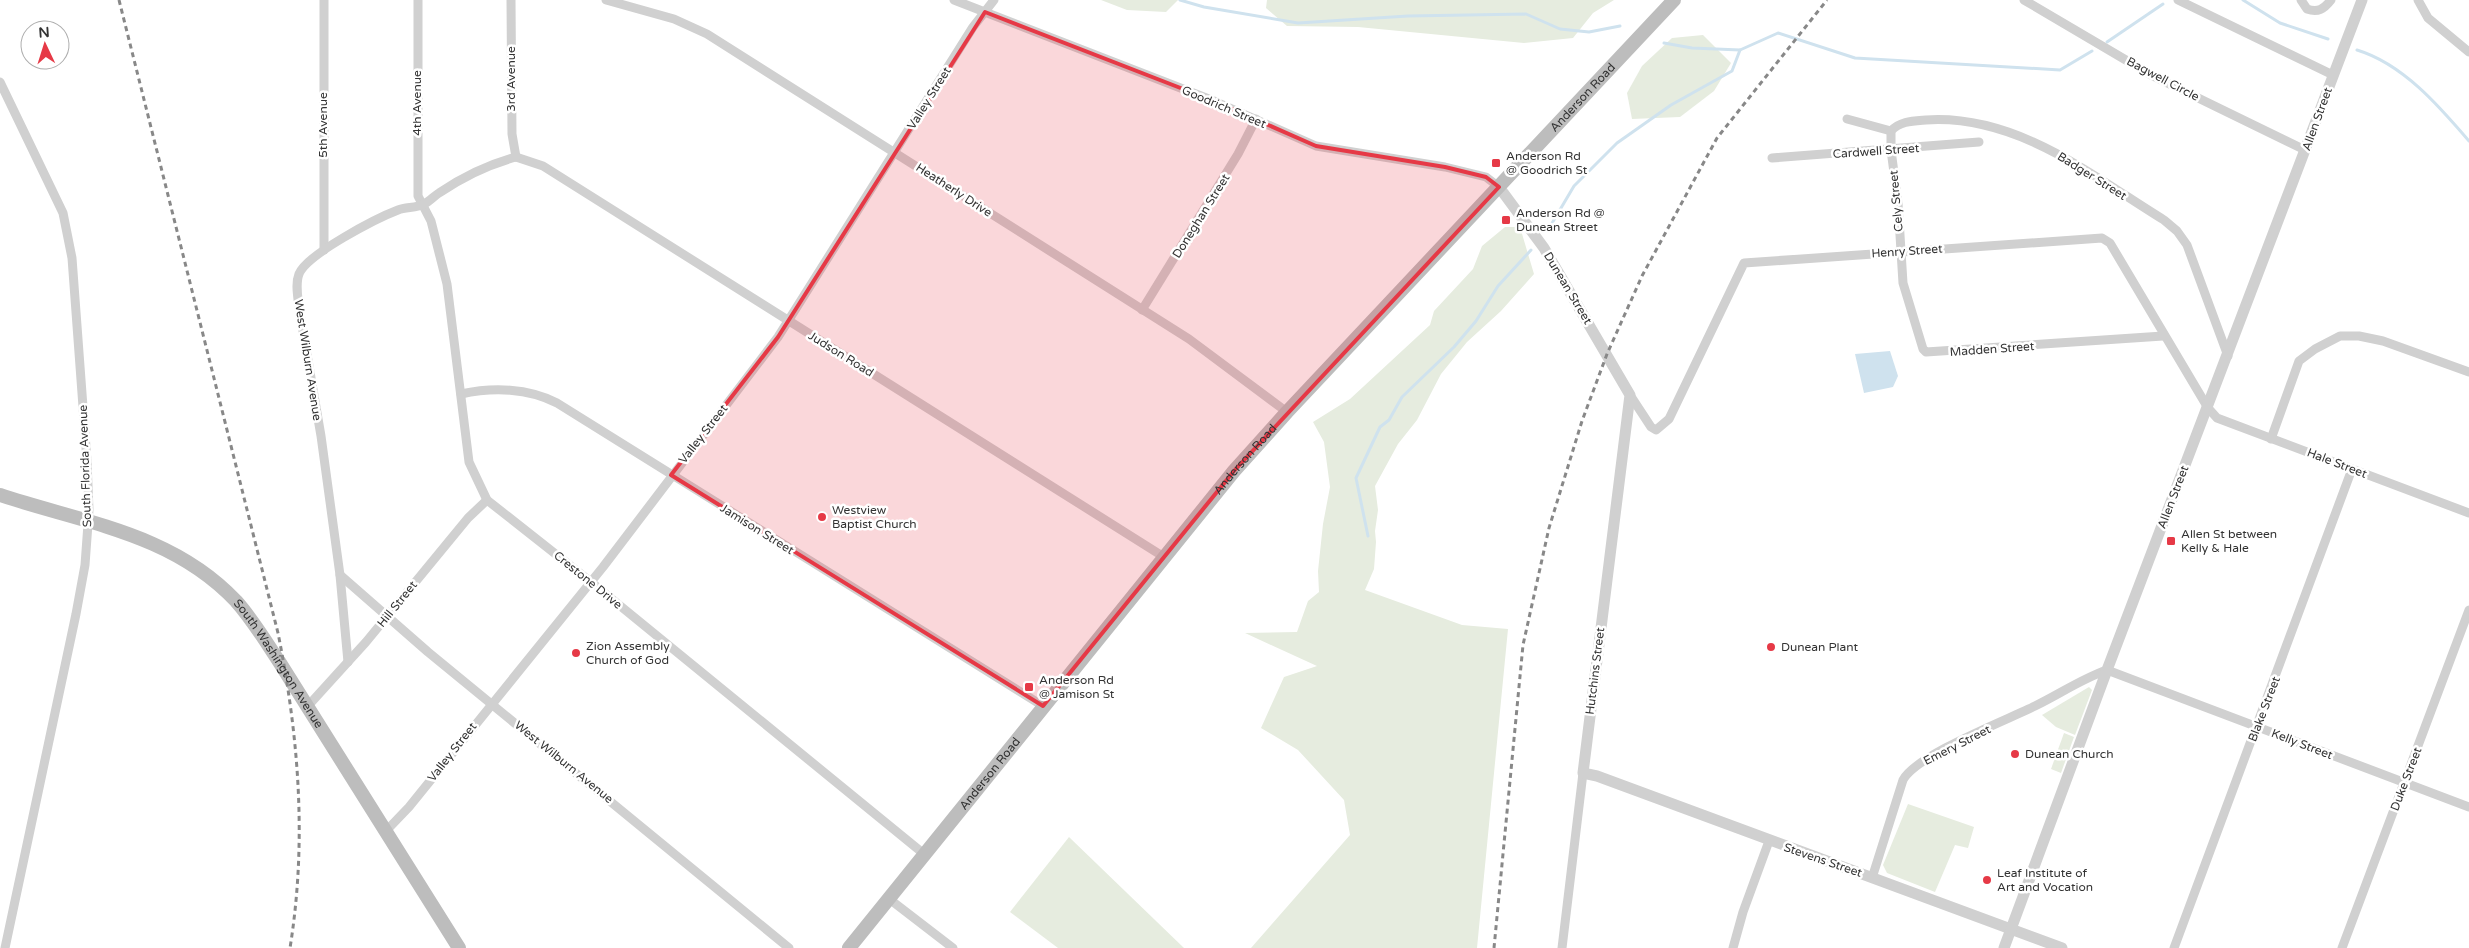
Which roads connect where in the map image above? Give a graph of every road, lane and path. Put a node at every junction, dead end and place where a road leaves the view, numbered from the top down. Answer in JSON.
{"nodes":[{"id":1,"x":324,"y":0,"type":"edge"},
{"id":2,"x":418,"y":0,"type":"edge"},
{"id":3,"x":512,"y":0,"type":"edge"},
{"id":4,"x":606,"y":0,"type":"edge"},
{"id":5,"x":954,"y":0,"type":"edge"},
{"id":6,"x":994,"y":0,"type":"edge"},
{"id":7,"x":1674,"y":0,"type":"edge"},
{"id":8,"x":2024,"y":0,"type":"edge"},
{"id":9,"x":2178,"y":0,"type":"edge"},
{"id":10,"x":2301,"y":0,"type":"edge"},
{"id":11,"x":2331,"y":0,"type":"edge"},
{"id":12,"x":2362,"y":0,"type":"edge"},
{"id":13,"x":2430,"y":0,"type":"edge"},
{"id":14,"x":2420,"y":3,"type":"edge"},
{"id":15,"x":985,"y":12,"type":"junction"},
{"id":16,"x":2469,"y":52,"type":"edge"},
{"id":17,"x":2333,"y":75,"type":"junction"},
{"id":18,"x":0,"y":82,"type":"edge"},
{"id":19,"x":1847,"y":119,"type":"dead end"},
{"id":20,"x":1256,"y":120,"type":"junction"},
{"id":21,"x":1891,"y":131,"type":"junction"},
{"id":22,"x":1979,"y":142,"type":"dead end"},
{"id":23,"x":1891,"y":150,"type":"junction"},
{"id":24,"x":2305,"y":150,"type":"junction"},
{"id":25,"x":895,"y":152,"type":"junction"},
{"id":26,"x":516,"y":157,"type":"junction"},
{"id":27,"x":1772,"y":158,"type":"dead end"},
{"id":28,"x":1499,"y":187,"type":"junction"},
{"id":29,"x":423,"y":205,"type":"junction"},
{"id":30,"x":324,"y":250,"type":"junction"},
{"id":31,"x":1901,"y":251,"type":"junction"},
{"id":32,"x":1142,"y":310,"type":"junction"},
{"id":33,"x":788,"y":321,"type":"junction"},
{"id":34,"x":2164,"y":336,"type":"junction"},
{"id":35,"x":2228,"y":356,"type":"junction"},
{"id":36,"x":2469,"y":372,"type":"edge"},
{"id":37,"x":461,"y":394,"type":"junction"},
{"id":38,"x":1630,"y":395,"type":"junction"},
{"id":39,"x":2208,"y":408,"type":"junction"},
{"id":40,"x":1287,"y":412,"type":"junction"},
{"id":41,"x":2271,"y":439,"type":"junction"},
{"id":42,"x":2352,"y":469,"type":"junction"},
{"id":43,"x":671,"y":475,"type":"junction"},
{"id":44,"x":0,"y":496,"type":"edge"},
{"id":45,"x":487,"y":500,"type":"junction"},
{"id":46,"x":2469,"y":513,"type":"edge"},
{"id":47,"x":88,"y":522,"type":"junction"},
{"id":48,"x":1164,"y":556,"type":"junction"},
{"id":49,"x":340,"y":575,"type":"junction"},
{"id":50,"x":591,"y":582,"type":"junction"},
{"id":51,"x":2469,"y":610,"type":"edge"},
{"id":52,"x":387,"y":617,"type":"junction"},
{"id":53,"x":348,"y":662,"type":"junction"},
{"id":54,"x":2107,"y":670,"type":"junction"},
{"id":55,"x":491,"y":704,"type":"junction"},
{"id":56,"x":1043,"y":706,"type":"junction"},
{"id":57,"x":307,"y":707,"type":"junction"},
{"id":58,"x":2257,"y":726,"type":"junction"},
{"id":59,"x":1583,"y":773,"type":"junction"},
{"id":60,"x":2405,"y":782,"type":"junction"},
{"id":61,"x":2469,"y":807,"type":"edge"},
{"id":62,"x":386,"y":831,"type":"junction"},
{"id":63,"x":1769,"y":841,"type":"junction"},
{"id":64,"x":924,"y":854,"type":"junction"},
{"id":65,"x":1872,"y":878,"type":"junction"},
{"id":66,"x":888,"y":898,"type":"junction"},
{"id":67,"x":2011,"y":929,"type":"junction"},
{"id":68,"x":5,"y":948,"type":"edge"},
{"id":69,"x":459,"y":948,"type":"edge"},
{"id":70,"x":789,"y":948,"type":"edge"},
{"id":71,"x":849,"y":948,"type":"edge"},
{"id":72,"x":953,"y":948,"type":"edge"},
{"id":73,"x":1562,"y":948,"type":"edge"},
{"id":74,"x":1733,"y":948,"type":"edge"},
{"id":75,"x":2004,"y":948,"type":"edge"},
{"id":76,"x":2062,"y":948,"type":"edge"},
{"id":77,"x":2174,"y":948,"type":"edge"},
{"id":78,"x":2342,"y":948,"type":"edge"}],
"edges":[{"from":1,"to":30,"type":"street","name":"5th Avenue"},
{"from":2,"to":29,"type":"street","name":"4th Avenue"},
{"from":3,"to":26,"type":"street","name":"3rd Avenue"},
{"from":4,"to":25,"type":"street","name":"Heatherly Drive"},
{"from":5,"to":15,"type":"street","name":"Goodrich Street"},
{"from":6,"to":15,"type":"street","name":"Valley Street"},
{"from":7,"to":28,"type":"main road","name":"Anderson Road"},
{"from":8,"to":24,"type":"street","name":"Bagwell Circle"},
{"from":9,"to":17,"type":"street"},
{"from":10,"to":11,"type":"street"},
{"from":12,"to":17,"type":"street","name":"Allen Street"},
{"from":13,"to":14,"type":"street"},
{"from":14,"to":16,"type":"street"},
{"from":15,"to":20,"type":"street","name":"Goodrich Street"},
{"from":15,"to":25,"type":"street","name":"Valley Street"},
{"from":17,"to":24,"type":"street","name":"Allen Street"},
{"from":18,"to":47,"type":"street","name":"South Florida Avenue"},
{"from":19,"to":21,"type":"street"},
{"from":20,"to":28,"type":"street","name":"Goodrich Street"},
{"from":20,"to":32,"type":"street","name":"Doneghan Street"},
{"from":21,"to":23,"type":"street"},
{"from":21,"to":35,"type":"street","name":"Badger Street"},
{"from":22,"to":23,"type":"street","name":"Cardwell Street"},
{"from":23,"to":27,"type":"street","name":"Cardwell Street"},
{"from":23,"to":31,"type":"street","name":"Cely Street"},
{"from":24,"to":35,"type":"street","name":"Allen Street"},
{"from":25,"to":32,"type":"street","name":"Heatherly Drive"},
{"from":25,"to":33,"type":"street","name":"Valley Street"},
{"from":26,"to":29,"type":"street","name":"West Wilburn Avenue"},
{"from":26,"to":33,"type":"street","name":"Judson Road"},
{"from":28,"to":38,"type":"street","name":"Dunean Street"},
{"from":28,"to":40,"type":"main road","name":"Anderson Road"},
{"from":29,"to":30,"type":"street","name":"West Wilburn Avenue"},
{"from":29,"to":37,"type":"street","name":"Crestone Drive"},
{"from":30,"to":49,"type":"street","name":"West Wilburn Avenue"},
{"from":31,"to":34,"type":"street","name":"Henry Street"},
{"from":31,"to":34,"type":"street","name":"Madden Street"},
{"from":31,"to":38,"type":"street","name":"Henry Street"},
{"from":32,"to":40,"type":"street","name":"Heatherly Drive"},
{"from":33,"to":43,"type":"street","name":"Valley Street"},
{"from":33,"to":48,"type":"street","name":"Judson Road"},
{"from":34,"to":39,"type":"street","name":"Henry Street"},
{"from":35,"to":39,"type":"street","name":"Allen Street"},
{"from":36,"to":41,"type":"street"},
{"from":37,"to":43,"type":"street","name":"Jamison Street"},
{"from":37,"to":45,"type":"street","name":"Crestone Drive"},
{"from":38,"to":59,"type":"street","name":"Hutchins Street"},
{"from":39,"to":41,"type":"street","name":"Hale Street"},
{"from":39,"to":54,"type":"street","name":"Allen Street"},
{"from":40,"to":48,"type":"main road","name":"Anderson Road"},
{"from":41,"to":42,"type":"street","name":"Hale Street"},
{"from":42,"to":46,"type":"street","name":"Hale Street"},
{"from":42,"to":58,"type":"street","name":"Blake Street"},
{"from":43,"to":50,"type":"street","name":"Valley Street"},
{"from":43,"to":56,"type":"street","name":"Jamison Street"},
{"from":44,"to":47,"type":"main road","name":"South Washington Avenue"},
{"from":45,"to":50,"type":"street","name":"Crestone Drive"},
{"from":45,"to":52,"type":"street","name":"Hill Street"},
{"from":47,"to":57,"type":"main road","name":"South Washington Avenue"},
{"from":47,"to":68,"type":"street","name":"South Florida Avenue"},
{"from":48,"to":56,"type":"main road","name":"Anderson Road"},
{"from":49,"to":52,"type":"street","name":"West Wilburn Avenue"},
{"from":49,"to":53,"type":"street","name":"West Wilburn Avenue"},
{"from":50,"to":55,"type":"street","name":"Valley Street"},
{"from":50,"to":64,"type":"street","name":"Crestone Drive"},
{"from":51,"to":60,"type":"street","name":"Duke Street"},
{"from":52,"to":53,"type":"street","name":"Hill Street"},
{"from":52,"to":55,"type":"street","name":"West Wilburn Avenue"},
{"from":53,"to":57,"type":"street","name":"Hill Street"},
{"from":54,"to":58,"type":"street","name":"Kelly Street"},
{"from":54,"to":65,"type":"street","name":"Emery Street"},
{"from":54,"to":67,"type":"street","name":"Allen Street"},
{"from":55,"to":62,"type":"street","name":"Valley Street"},
{"from":55,"to":70,"type":"street","name":"West Wilburn Avenue"},
{"from":56,"to":64,"type":"main road","name":"Anderson Road"},
{"from":57,"to":62,"type":"main road","name":"South Washington Avenue"},
{"from":58,"to":60,"type":"street","name":"Kelly Street"},
{"from":58,"to":77,"type":"street","name":"Blake Street"},
{"from":59,"to":63,"type":"street","name":"Stevens Street"},
{"from":59,"to":73,"type":"street","name":"Hutchins Street"},
{"from":60,"to":61,"type":"street","name":"Kelly Street"},
{"from":60,"to":78,"type":"street","name":"Duke Street"},
{"from":62,"to":69,"type":"main road","name":"South Washington Avenue"},
{"from":63,"to":65,"type":"street","name":"Stevens Street"},
{"from":63,"to":74,"type":"street"},
{"from":64,"to":66,"type":"main road","name":"Anderson Road"},
{"from":65,"to":67,"type":"street","name":"Stevens Street"},
{"from":66,"to":71,"type":"main road","name":"Anderson Road"},
{"from":66,"to":72,"type":"street"},
{"from":67,"to":75,"type":"street","name":"Allen Street"},
{"from":67,"to":76,"type":"street","name":"Stevens Street"}]}
